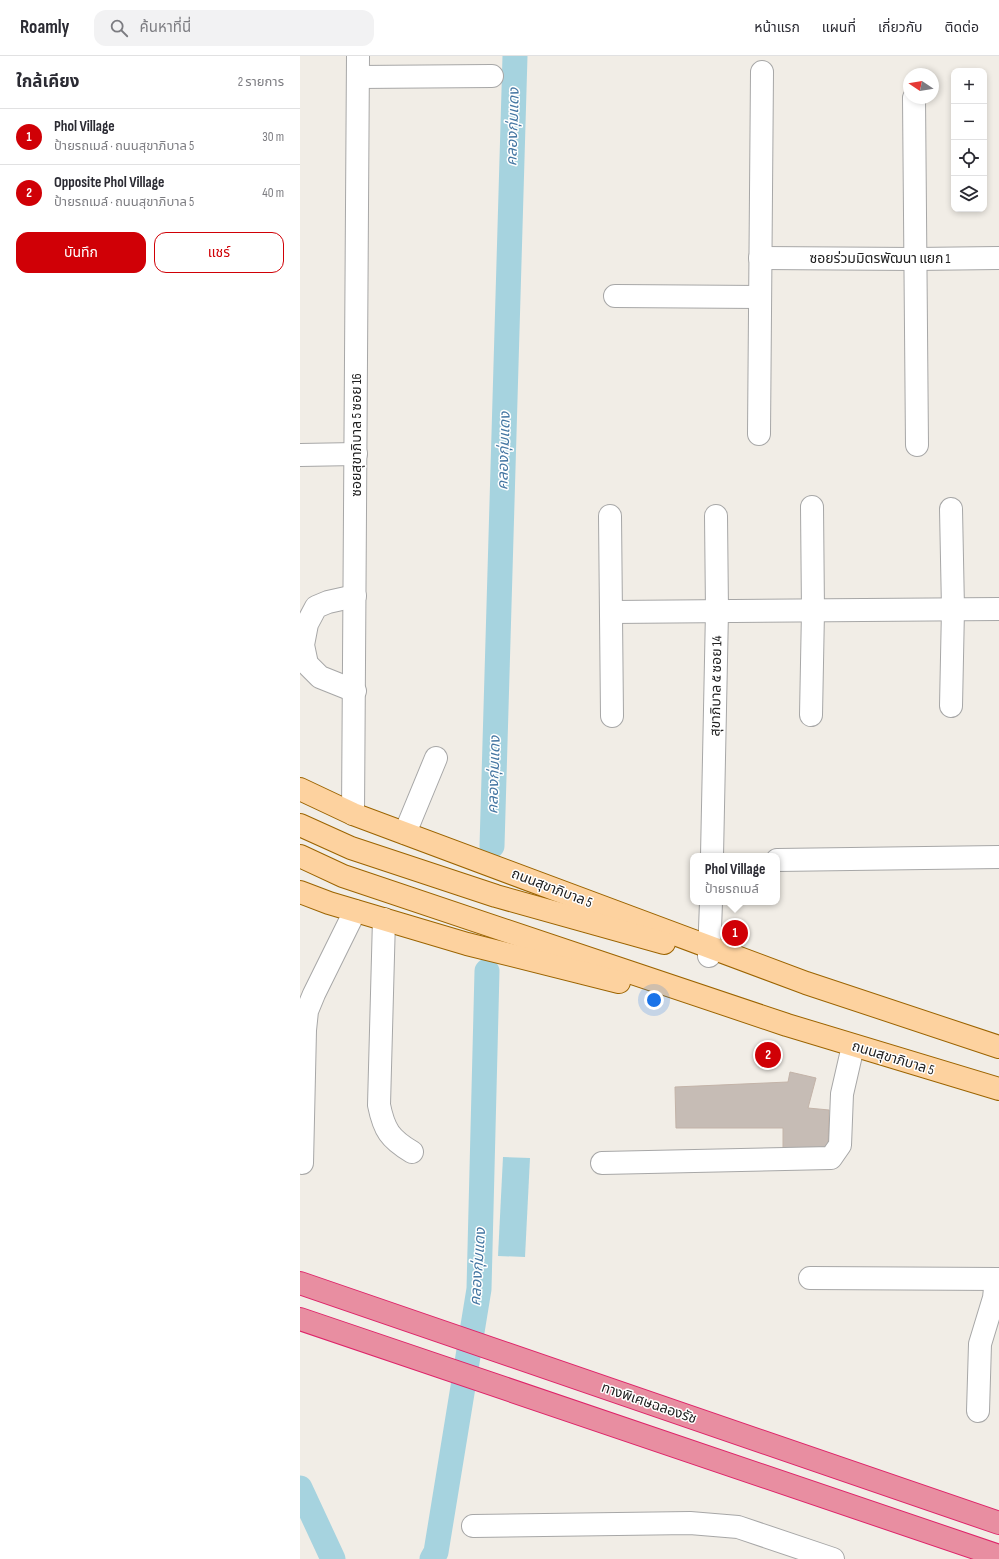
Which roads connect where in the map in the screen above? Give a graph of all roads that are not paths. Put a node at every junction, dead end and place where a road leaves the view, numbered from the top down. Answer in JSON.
{"nodes":[{"id":1,"x":358,"y":66,"type":"edge"},
{"id":2,"x":762,"y":72,"type":"dead end"},
{"id":3,"x":492,"y":76,"type":"dead end"},
{"id":4,"x":914,"y":104,"type":"edge"},
{"id":5,"x":760,"y":258,"type":"junction"},
{"id":6,"x":999,"y":258,"type":"edge"},
{"id":7,"x":915,"y":259,"type":"junction"},
{"id":8,"x":615,"y":296,"type":"dead end"},
{"id":9,"x":760,"y":297,"type":"junction"},
{"id":10,"x":759,"y":434,"type":"dead end"},
{"id":11,"x":917,"y":445,"type":"dead end"},
{"id":12,"x":356,"y":454,"type":"junction"},
{"id":13,"x":300,"y":455,"type":"edge"},
{"id":14,"x":812,"y":507,"type":"dead end"},
{"id":15,"x":951,"y":509,"type":"dead end"},
{"id":16,"x":610,"y":516,"type":"dead end"},
{"id":17,"x":716,"y":516,"type":"dead end"},
{"id":18,"x":355,"y":596,"type":"junction"},
{"id":19,"x":953,"y":609,"type":"junction"},
{"id":20,"x":999,"y":609,"type":"edge"},
{"id":21,"x":718,"y":611,"type":"junction"},
{"id":22,"x":813,"y":611,"type":"junction"},
{"id":23,"x":612,"y":612,"type":"junction"},
{"id":24,"x":355,"y":691,"type":"junction"},
{"id":25,"x":951,"y":706,"type":"dead end"},
{"id":26,"x":811,"y":715,"type":"dead end"},
{"id":27,"x":612,"y":716,"type":"dead end"},
{"id":28,"x":436,"y":758,"type":"dead end"},
{"id":29,"x":300,"y":789,"type":"edge"},
{"id":30,"x":354,"y":814,"type":"junction"},
{"id":31,"x":300,"y":825,"type":"edge"},
{"id":32,"x":405,"y":833,"type":"junction"},
{"id":33,"x":712,"y":853,"type":"edge"},
{"id":34,"x":300,"y":856,"type":"edge"},
{"id":35,"x":999,"y":857,"type":"edge"},
{"id":36,"x":780,"y":860,"type":"edge"},
{"id":37,"x":300,"y":892,"type":"edge"},
{"id":38,"x":711,"y":905,"type":"edge"},
{"id":39,"x":355,"y":911,"type":"junction"},
{"id":40,"x":384,"y":919,"type":"junction"},
{"id":41,"x":709,"y":951,"type":"junction"},
{"id":42,"x":304,"y":1010,"type":"edge"},
{"id":43,"x":787,"y":1025,"type":"junction"},
{"id":44,"x":853,"y":1046,"type":"junction"},
{"id":45,"x":999,"y":1047,"type":"edge"},
{"id":46,"x":999,"y":1089,"type":"edge"},
{"id":47,"x":412,"y":1152,"type":"dead end"},
{"id":48,"x":302,"y":1163,"type":"dead end"},
{"id":49,"x":602,"y":1163,"type":"dead end"},
{"id":50,"x":810,"y":1278,"type":"dead end"},
{"id":51,"x":998,"y":1279,"type":"edge"},
{"id":52,"x":300,"y":1283,"type":"edge"},
{"id":53,"x":300,"y":1319,"type":"edge"},
{"id":54,"x":978,"y":1411,"type":"dead end"},
{"id":55,"x":999,"y":1523,"type":"edge"},
{"id":56,"x":473,"y":1526,"type":"dead end"},
{"id":57,"x":999,"y":1556,"type":"edge"},
{"id":58,"x":833,"y":1559,"type":"edge"}],
"edges":[{"from":1,"to":3,"type":"street"},
{"from":1,"to":12,"type":"street","name":"ซอยสุขาภิบาล 5 ซอย 16"},
{"from":2,"to":5,"type":"street"},
{"from":4,"to":7,"type":"street"},
{"from":5,"to":7,"type":"street","name":"ซอยร่วมมิตรพัฒนา แยก 1"},
{"from":5,"to":9,"type":"street"},
{"from":6,"to":7,"type":"street","name":"ซอยร่วมมิตรพัฒนา แยก 1"},
{"from":7,"to":11,"type":"street"},
{"from":8,"to":9,"type":"street"},
{"from":9,"to":10,"type":"street"},
{"from":12,"to":13,"type":"street"},
{"from":12,"to":18,"type":"street","name":"ซอยสุขาภิบาล 5 ซอย 16"},
{"from":14,"to":22,"type":"street"},
{"from":15,"to":19,"type":"street"},
{"from":16,"to":23,"type":"street"},
{"from":17,"to":21,"type":"street","name":"สุขาภิบาล ๕ ซอย 14"},
{"from":18,"to":24,"type":"street","name":"ซอยสุขาภิบาล 5 ซอย 16"},
{"from":18,"to":24,"type":"street"},
{"from":19,"to":20,"type":"street"},
{"from":19,"to":22,"type":"street"},
{"from":19,"to":25,"type":"street"},
{"from":21,"to":22,"type":"street"},
{"from":21,"to":23,"type":"street"},
{"from":21,"to":33,"type":"street","name":"สุขาภิบาล ๕ ซอย 14"},
{"from":22,"to":26,"type":"street"},
{"from":23,"to":27,"type":"street"},
{"from":24,"to":30,"type":"street","name":"ซอยสุขาภิบาล 5 ซอย 16"},
{"from":28,"to":32,"type":"street"},
{"from":29,"to":30,"type":"main road","name":"ถนนสุขาภิบาล 5"},
{"from":30,"to":32,"type":"main road","name":"ถนนสุขาภิบาล 5"},
{"from":31,"to":41,"type":"main road","name":"ถนนสุขาภิบาล 5"},
{"from":32,"to":41,"type":"main road","name":"ถนนสุขาภิบาล 5"},
{"from":34,"to":43,"type":"main road","name":"ถนนสุขาภิบาล 5"},
{"from":35,"to":36,"type":"street"},
{"from":37,"to":39,"type":"main road","name":"ถนนสุขาภิบาล 5"},
{"from":38,"to":41,"type":"street"},
{"from":39,"to":40,"type":"main road","name":"ถนนสุขาภิบาล 5"},
{"from":39,"to":42,"type":"street"},
{"from":40,"to":43,"type":"main road","name":"ถนนสุขาภิบาล 5"},
{"from":40,"to":47,"type":"street"},
{"from":41,"to":45,"type":"main road","name":"ถนนสุขาภิบาล 5"},
{"from":42,"to":48,"type":"street"},
{"from":43,"to":44,"type":"main road","name":"ถนนสุขาภิบาล 5"},
{"from":44,"to":46,"type":"main road","name":"ถนนสุขาภิบาล 5"},
{"from":44,"to":49,"type":"street"},
{"from":50,"to":51,"type":"street"},
{"from":51,"to":54,"type":"street"},
{"from":52,"to":55,"type":"highway","name":"ทางพิเศษฉลองรัช"},
{"from":53,"to":57,"type":"highway"},
{"from":56,"to":58,"type":"street"}]}
